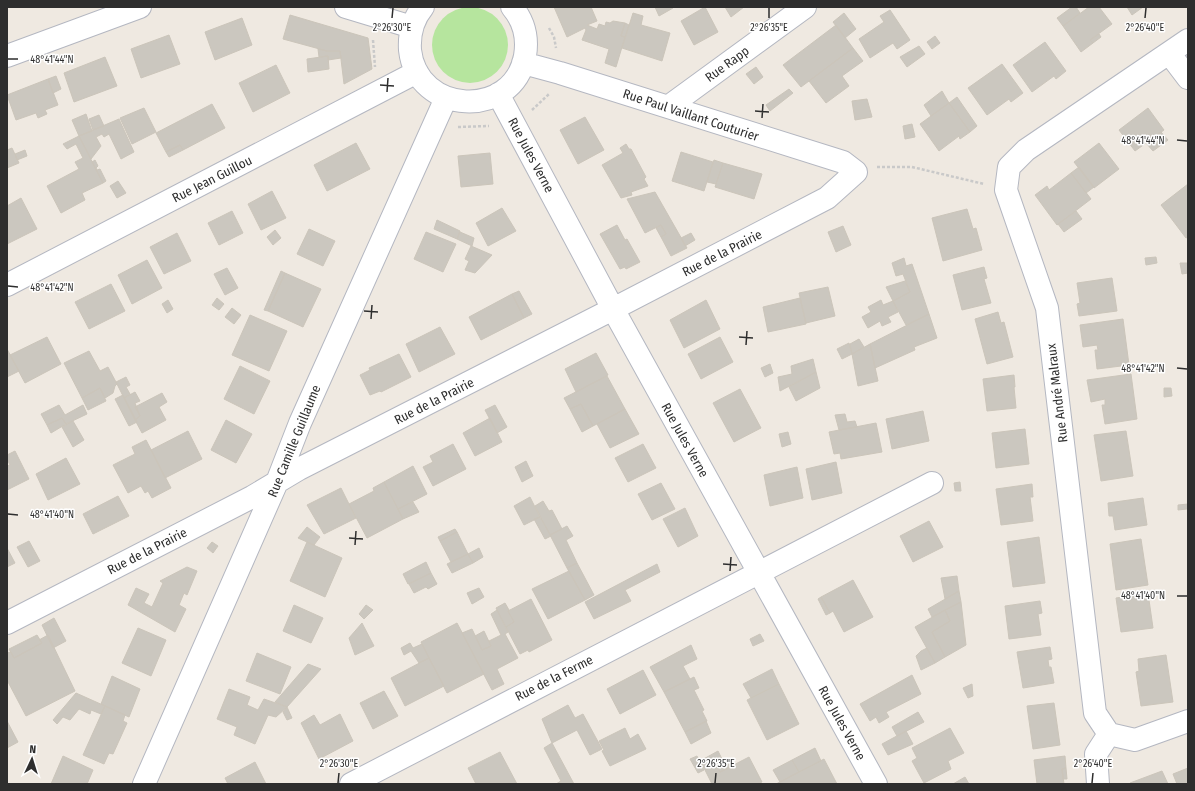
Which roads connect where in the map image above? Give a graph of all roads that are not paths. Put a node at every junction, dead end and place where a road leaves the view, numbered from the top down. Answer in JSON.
{"nodes":[{"id":1,"x":140,"y":7,"type":"edge"},
{"id":2,"x":346,"y":7,"type":"edge"},
{"id":3,"x":423,"y":7,"type":"edge"},
{"id":4,"x":512,"y":7,"type":"edge"},
{"id":5,"x":805,"y":7,"type":"edge"},
{"id":6,"x":412,"y":27,"type":"junction"},
{"id":7,"x":1188,"y":40,"type":"edge"},
{"id":8,"x":1169,"y":53,"type":"junction"},
{"id":9,"x":7,"y":56,"type":"edge"},
{"id":10,"x":523,"y":63,"type":"junction"},
{"id":11,"x":417,"y":72,"type":"junction"},
{"id":12,"x":1188,"y":78,"type":"edge"},
{"id":13,"x":498,"y":94,"type":"junction"},
{"id":14,"x":446,"y":98,"type":"junction"},
{"id":15,"x":668,"y":107,"type":"junction"},
{"id":16,"x":856,"y":172,"type":"joint"},
{"id":17,"x":7,"y":285,"type":"edge"},
{"id":18,"x":613,"y":309,"type":"junction"},
{"id":19,"x":277,"y":482,"type":"junction"},
{"id":20,"x":932,"y":483,"type":"dead end"},
{"id":21,"x":758,"y":573,"type":"junction"},
{"id":22,"x":7,"y":623,"type":"edge"},
{"id":23,"x":1188,"y":721,"type":"edge"},
{"id":24,"x":1108,"y":734,"type":"junction"},
{"id":25,"x":144,"y":784,"type":"edge"},
{"id":26,"x":351,"y":784,"type":"edge"},
{"id":27,"x":876,"y":784,"type":"edge"},
{"id":28,"x":1098,"y":784,"type":"edge"}],
"edges":[{"from":1,"to":9,"type":"street"},
{"from":2,"to":6,"type":"street"},
{"from":3,"to":6,"type":"street"},
{"from":4,"to":10,"type":"street"},
{"from":5,"to":15,"type":"street","name":"Rue Rapp"},
{"from":6,"to":11,"type":"street"},
{"from":7,"to":8,"type":"street","name":"Rue André Malraux"},
{"from":8,"to":12,"type":"street"},
{"from":8,"to":24,"type":"street","name":"Rue André Malraux"},
{"from":10,"to":13,"type":"street"},
{"from":10,"to":15,"type":"street","name":"Rue Paul Vaillant Couturier"},
{"from":11,"to":14,"type":"street"},
{"from":11,"to":17,"type":"street","name":"Rue Jean Guillou"},
{"from":13,"to":14,"type":"street"},
{"from":13,"to":18,"type":"street","name":"Rue Jules Verne"},
{"from":14,"to":19,"type":"street","name":"Rue Camille Guillaume"},
{"from":15,"to":16,"type":"street","name":"Rue Paul Vaillant Couturier"},
{"from":16,"to":18,"type":"street","name":"Rue de la Prairie"},
{"from":18,"to":19,"type":"street","name":"Rue de la Prairie"},
{"from":18,"to":21,"type":"street","name":"Rue Jules Verne"},
{"from":19,"to":22,"type":"street","name":"Rue de la Prairie"},
{"from":19,"to":25,"type":"street","name":"Rue Camille Guillaume"},
{"from":20,"to":21,"type":"street","name":"Rue de la Ferme"},
{"from":21,"to":26,"type":"street","name":"Rue de la Ferme"},
{"from":21,"to":27,"type":"street","name":"Rue Jules Verne"},
{"from":23,"to":24,"type":"street"},
{"from":24,"to":28,"type":"street"}]}
